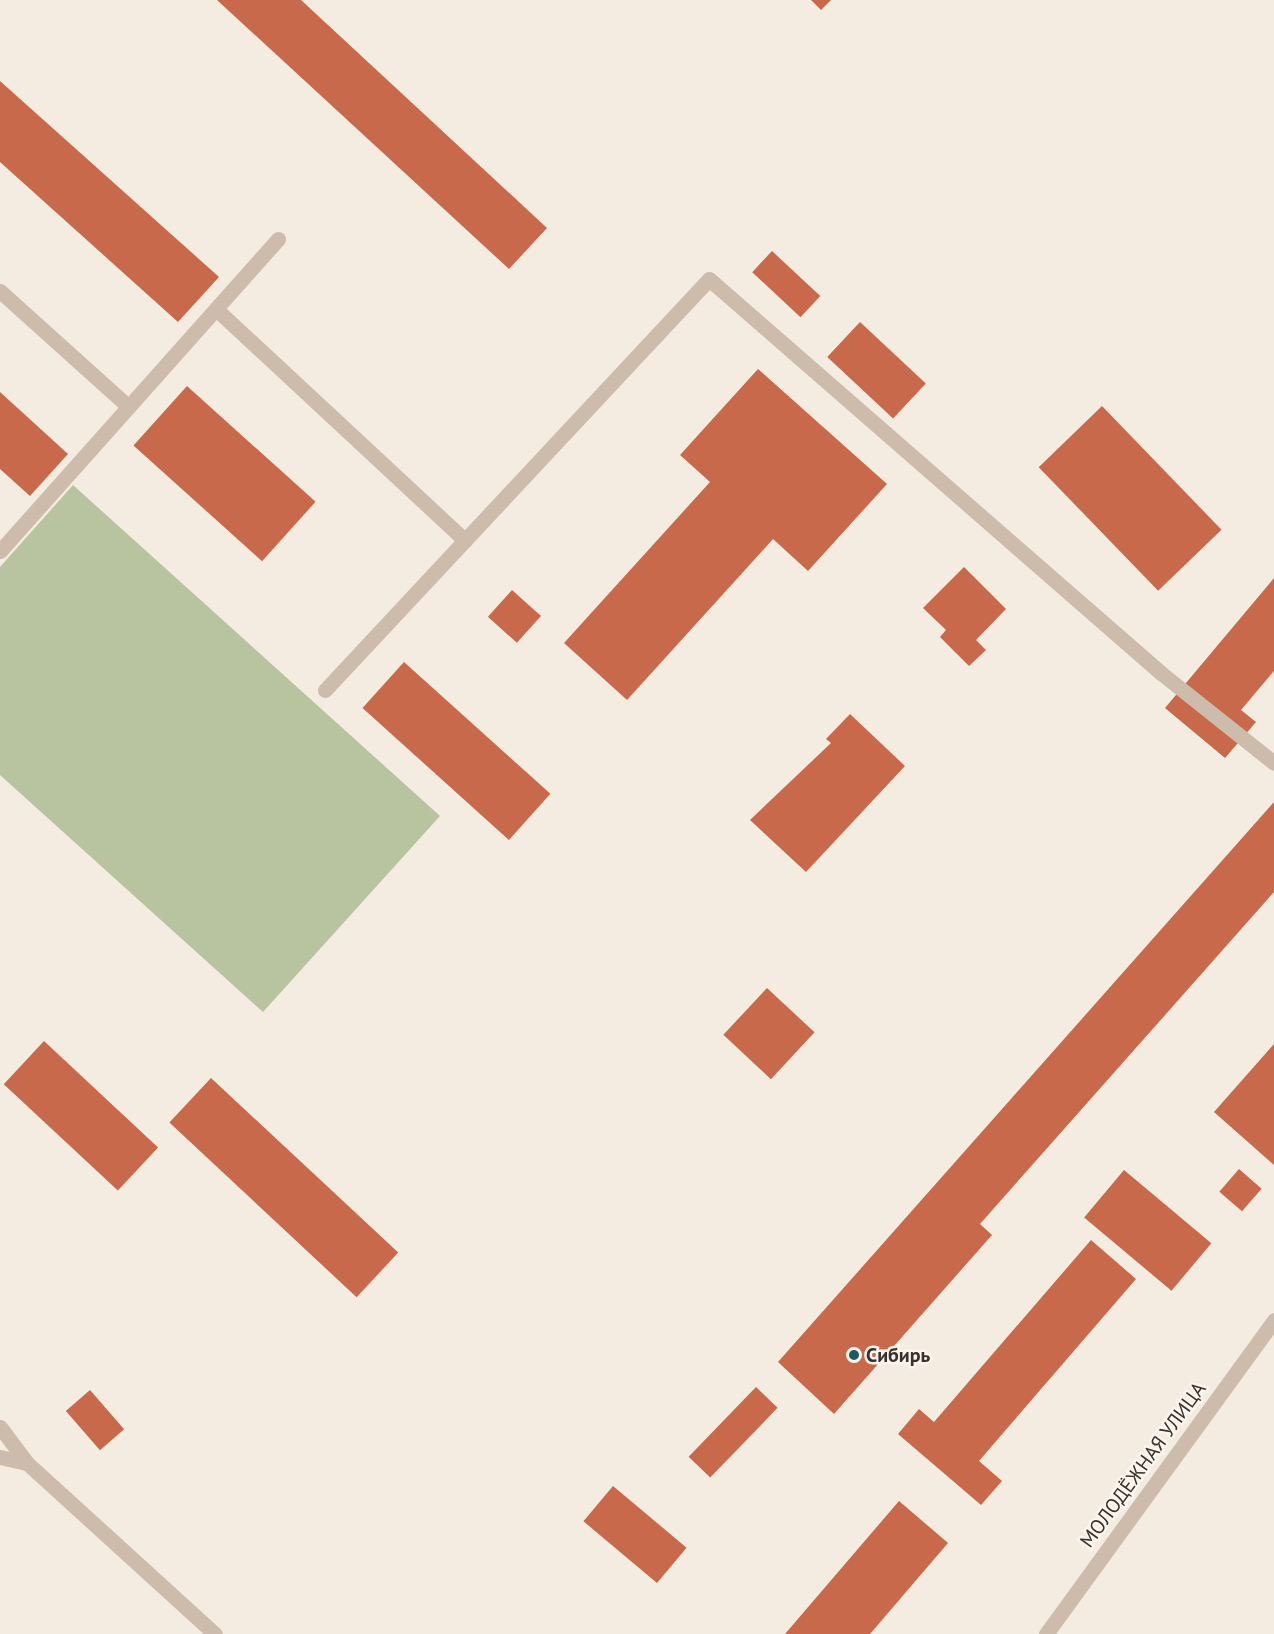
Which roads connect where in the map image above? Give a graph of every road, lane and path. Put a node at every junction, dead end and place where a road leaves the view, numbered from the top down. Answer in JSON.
{"nodes":[{"id":1,"x":278,"y":239,"type":"dead end"},
{"id":2,"x":0,"y":291,"type":"edge"},
{"id":3,"x":216,"y":309,"type":"junction"},
{"id":4,"x":129,"y":407,"type":"junction"},
{"id":5,"x":465,"y":540,"type":"junction"},
{"id":6,"x":0,"y":551,"type":"edge"},
{"id":7,"x":325,"y":690,"type":"dead end"},
{"id":8,"x":1274,"y":763,"type":"edge"},
{"id":9,"x":1274,"y":1320,"type":"edge"},
{"id":10,"x":0,"y":1427,"type":"edge"},
{"id":11,"x":0,"y":1456,"type":"edge"},
{"id":12,"x":27,"y":1462,"type":"junction"},
{"id":13,"x":215,"y":1634,"type":"edge"},
{"id":14,"x":1046,"y":1634,"type":"edge"}],
"edges":[{"from":1,"to":3,"type":"street"},
{"from":2,"to":4,"type":"street"},
{"from":3,"to":4,"type":"street"},
{"from":3,"to":5,"type":"street"},
{"from":4,"to":6,"type":"street"},
{"from":5,"to":7,"type":"street"},
{"from":5,"to":8,"type":"street"},
{"from":9,"to":14,"type":"street","name":"МОЛОДЁЖНАЯ УЛИЦА"},
{"from":10,"to":12,"type":"street"},
{"from":11,"to":12,"type":"street"},
{"from":12,"to":13,"type":"street"}]}
